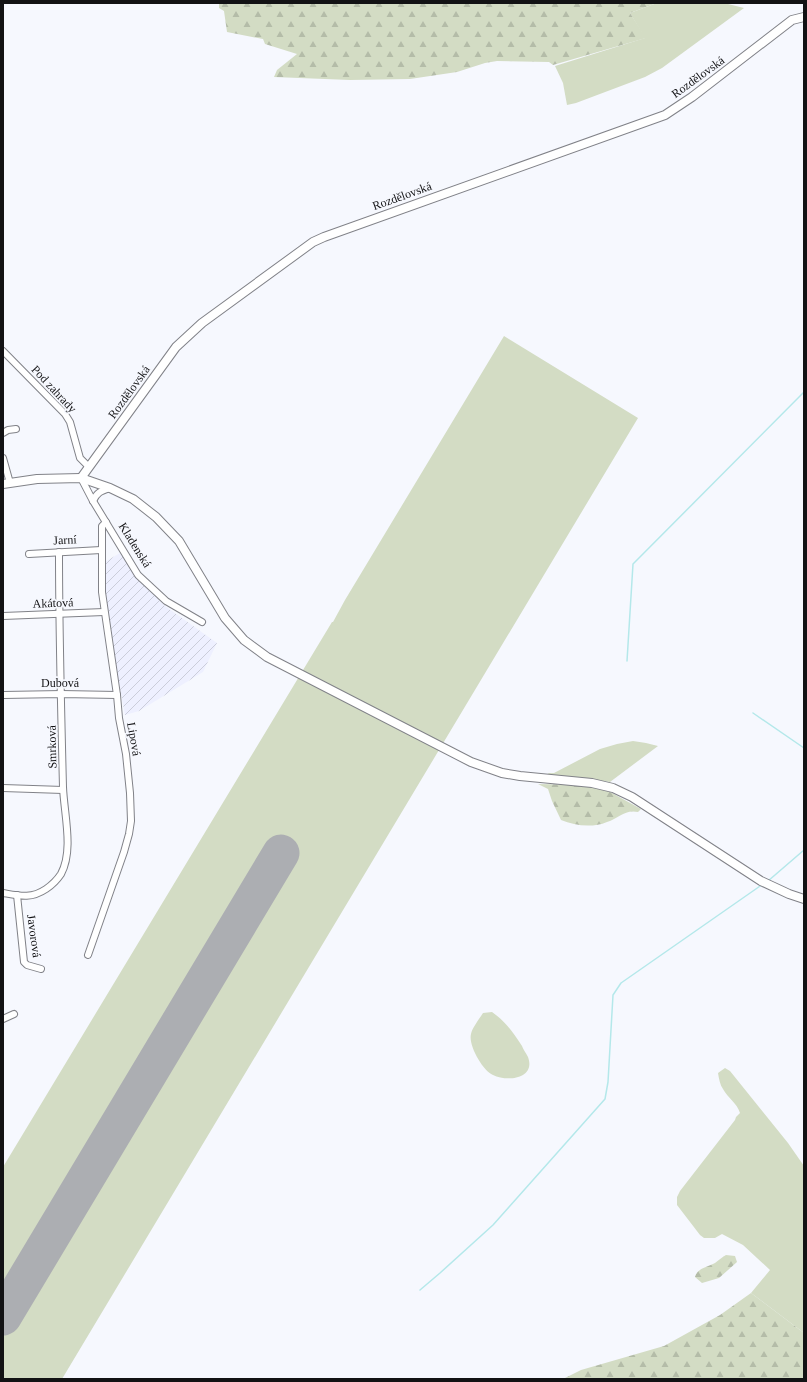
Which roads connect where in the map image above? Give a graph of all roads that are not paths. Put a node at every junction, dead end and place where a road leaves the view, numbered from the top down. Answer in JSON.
{"nodes":[{"id":1,"x":804,"y":17,"type":"edge"},
{"id":2,"x":3,"y":351,"type":"edge"},
{"id":3,"x":16,"y":429,"type":"dead end"},
{"id":4,"x":3,"y":433,"type":"edge"},
{"id":5,"x":3,"y":458,"type":"edge"},
{"id":6,"x":89,"y":467,"type":"junction"},
{"id":7,"x":81,"y":478,"type":"junction"},
{"id":8,"x":6,"y":484,"type":"edge"},
{"id":9,"x":110,"y":488,"type":"junction"},
{"id":10,"x":93,"y":501,"type":"junction"},
{"id":11,"x":106,"y":522,"type":"junction"},
{"id":12,"x":101,"y":550,"type":"junction"},
{"id":13,"x":59,"y":552,"type":"junction"},
{"id":14,"x":29,"y":554,"type":"dead end"},
{"id":15,"x":104,"y":612,"type":"junction"},
{"id":16,"x":59,"y":614,"type":"junction"},
{"id":17,"x":3,"y":616,"type":"edge"},
{"id":18,"x":202,"y":622,"type":"dead end"},
{"id":19,"x":62,"y":694,"type":"junction"},
{"id":20,"x":3,"y":695,"type":"edge"},
{"id":21,"x":117,"y":695,"type":"junction"},
{"id":22,"x":3,"y":788,"type":"edge"},
{"id":23,"x":63,"y":790,"type":"junction"},
{"id":24,"x":3,"y":893,"type":"edge"},
{"id":25,"x":18,"y":895,"type":"junction"},
{"id":26,"x":804,"y":899,"type":"edge"},
{"id":27,"x":88,"y":955,"type":"dead end"},
{"id":28,"x":41,"y":969,"type":"dead end"},
{"id":29,"x":14,"y":1014,"type":"dead end"},
{"id":30,"x":3,"y":1019,"type":"edge"}],
"edges":[{"from":1,"to":6,"type":"street","name":"Rozdělovská"},
{"from":2,"to":6,"type":"street","name":"Pod zahrady"},
{"from":3,"to":4,"type":"street"},
{"from":5,"to":8,"type":"street"},
{"from":6,"to":7,"type":"street","name":"Rozdělovská"},
{"from":7,"to":8,"type":"street"},
{"from":7,"to":9,"type":"street"},
{"from":7,"to":10,"type":"street","name":"Kladenská"},
{"from":9,"to":10,"type":"street"},
{"from":9,"to":26,"type":"street"},
{"from":10,"to":11,"type":"street","name":"Kladenská"},
{"from":11,"to":12,"type":"street","name":"Lipová"},
{"from":11,"to":18,"type":"street","name":"Kladenská"},
{"from":12,"to":13,"type":"street","name":"Jarní"},
{"from":12,"to":15,"type":"street","name":"Lipová"},
{"from":13,"to":14,"type":"street","name":"Jarní"},
{"from":13,"to":16,"type":"street","name":"Smrková"},
{"from":15,"to":16,"type":"street","name":"Akátová"},
{"from":15,"to":21,"type":"street","name":"Lipová"},
{"from":16,"to":17,"type":"street","name":"Akátová"},
{"from":16,"to":19,"type":"street","name":"Smrková"},
{"from":19,"to":20,"type":"street","name":"Dubová"},
{"from":19,"to":21,"type":"street","name":"Dubová"},
{"from":19,"to":23,"type":"street","name":"Smrková"},
{"from":21,"to":27,"type":"street","name":"Lipová"},
{"from":22,"to":23,"type":"street"},
{"from":23,"to":25,"type":"street","name":"Smrková"},
{"from":24,"to":25,"type":"street","name":"Smrková"},
{"from":25,"to":28,"type":"street","name":"Javorová"},
{"from":29,"to":30,"type":"street"}]}
